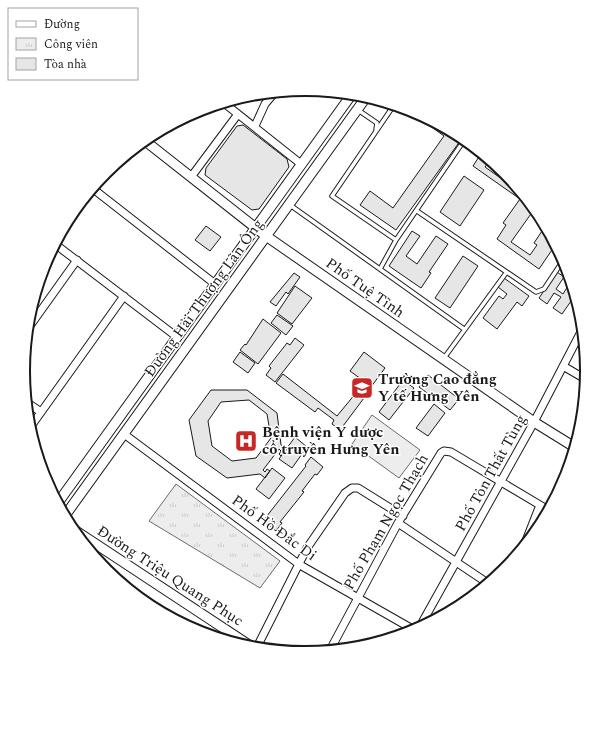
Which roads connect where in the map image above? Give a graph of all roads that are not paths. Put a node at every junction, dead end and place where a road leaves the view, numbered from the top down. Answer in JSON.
{"nodes":[{"id":1,"x":271,"y":98,"type":"edge"},
{"id":2,"x":348,"y":99,"type":"edge"},
{"id":3,"x":346,"y":102,"type":"junction"},
{"id":4,"x":363,"y":102,"type":"edge"},
{"id":5,"x":229,"y":107,"type":"edge"},
{"id":6,"x":357,"y":110,"type":"junction"},
{"id":7,"x":391,"y":110,"type":"edge"},
{"id":8,"x":238,"y":114,"type":"junction"},
{"id":9,"x":255,"y":126,"type":"junction"},
{"id":10,"x":376,"y":130,"type":"junction"},
{"id":11,"x":149,"y":144,"type":"edge"},
{"id":12,"x":462,"y":144,"type":"edge"},
{"id":13,"x":301,"y":164,"type":"junction"},
{"id":14,"x":191,"y":177,"type":"junction"},
{"id":15,"x":97,"y":192,"type":"edge"},
{"id":16,"x":289,"y":204,"type":"junction"},
{"id":17,"x":417,"y":211,"type":"junction"},
{"id":18,"x":256,"y":228,"type":"junction"},
{"id":19,"x":266,"y":236,"type":"junction"},
{"id":20,"x":396,"y":240,"type":"junction"},
{"id":21,"x":60,"y":247,"type":"edge"},
{"id":22,"x":77,"y":260,"type":"junction"},
{"id":23,"x":560,"y":265,"type":"edge"},
{"id":24,"x":380,"y":269,"type":"junction"},
{"id":25,"x":506,"y":273,"type":"junction"},
{"id":26,"x":215,"y":284,"type":"junction"},
{"id":27,"x":124,"y":296,"type":"junction"},
{"id":28,"x":35,"y":316,"type":"edge"},
{"id":29,"x":464,"y":329,"type":"junction"},
{"id":30,"x":579,"y":336,"type":"edge"},
{"id":31,"x":177,"y":337,"type":"junction"},
{"id":32,"x":443,"y":359,"type":"junction"},
{"id":33,"x":563,"y":366,"type":"junction"},
{"id":34,"x":581,"y":376,"type":"edge"},
{"id":35,"x":147,"y":379,"type":"junction"},
{"id":36,"x":158,"y":387,"type":"junction"},
{"id":37,"x":32,"y":406,"type":"edge"},
{"id":38,"x":41,"y":412,"type":"junction"},
{"id":39,"x":34,"y":421,"type":"edge"},
{"id":40,"x":534,"y":422,"type":"junction"},
{"id":41,"x":124,"y":434,"type":"junction"},
{"id":42,"x":571,"y":445,"type":"edge"},
{"id":43,"x":501,"y":482,"type":"junction"},
{"id":44,"x":60,"y":497,"type":"edge"},
{"id":45,"x":540,"y":505,"type":"junction"},
{"id":46,"x":545,"y":508,"type":"edge"},
{"id":47,"x":68,"y":511,"type":"edge"},
{"id":48,"x":403,"y":516,"type":"junction"},
{"id":49,"x":398,"y":523,"type":"junction"},
{"id":50,"x":529,"y":533,"type":"edge"},
{"id":51,"x":86,"y":537,"type":"edge"},
{"id":52,"x":456,"y":561,"type":"junction"},
{"id":53,"x":299,"y":564,"type":"junction"},
{"id":54,"x":485,"y":581,"type":"edge"},
{"id":55,"x":358,"y":598,"type":"junction"},
{"id":56,"x":423,"y":621,"type":"edge"},
{"id":57,"x":409,"y":627,"type":"edge"},
{"id":58,"x":242,"y":640,"type":"edge"},
{"id":59,"x":259,"y":643,"type":"edge"},
{"id":60,"x":332,"y":646,"type":"edge"}],
"edges":[{"from":1,"to":9,"type":"street"},
{"from":2,"to":3,"type":"street","name":"Đường Hải Thượng Lãn Ông"},
{"from":3,"to":6,"type":"street"},
{"from":3,"to":13,"type":"street","name":"Đường Hải Thượng Lãn Ông"},
{"from":4,"to":6,"type":"street","name":"Đường Hải Thượng Lãn Ông"},
{"from":5,"to":8,"type":"street"},
{"from":6,"to":10,"type":"lane"},
{"from":6,"to":16,"type":"street","name":"Đường Hải Thượng Lãn Ông"},
{"from":7,"to":10,"type":"lane"},
{"from":8,"to":9,"type":"street"},
{"from":8,"to":14,"type":"street"},
{"from":9,"to":13,"type":"street"},
{"from":10,"to":20,"type":"lane"},
{"from":11,"to":14,"type":"street","name":"Phố Tuệ Tĩnh"},
{"from":12,"to":17,"type":"lane"},
{"from":13,"to":18,"type":"street","name":"Đường Hải Thượng Lãn Ông"},
{"from":14,"to":18,"type":"street","name":"Phố Tuệ Tĩnh"},
{"from":15,"to":26,"type":"street"},
{"from":16,"to":19,"type":"street","name":"Đường Hải Thượng Lãn Ông"},
{"from":16,"to":24,"type":"lane"},
{"from":17,"to":20,"type":"lane"},
{"from":17,"to":25,"type":"lane"},
{"from":18,"to":19,"type":"street","name":"Phố Tuệ Tĩnh"},
{"from":18,"to":26,"type":"street","name":"Đường Hải Thượng Lãn Ông"},
{"from":19,"to":32,"type":"street","name":"Phố Tuệ Tĩnh"},
{"from":19,"to":36,"type":"street","name":"Đường Hải Thượng Lãn Ông"},
{"from":20,"to":24,"type":"lane"},
{"from":21,"to":22,"type":"street"},
{"from":22,"to":27,"type":"street"},
{"from":22,"to":28,"type":"street"},
{"from":23,"to":25,"type":"lane"},
{"from":24,"to":29,"type":"lane"},
{"from":25,"to":29,"type":"lane"},
{"from":26,"to":31,"type":"street","name":"Đường Hải Thượng Lãn Ông"},
{"from":27,"to":31,"type":"street"},
{"from":27,"to":38,"type":"street"},
{"from":29,"to":32,"type":"lane"},
{"from":30,"to":33,"type":"street","name":"Phố Tôn Thất Tùng"},
{"from":31,"to":35,"type":"street","name":"Đường Hải Thượng Lãn Ông"},
{"from":32,"to":40,"type":"street","name":"Phố Tuệ Tĩnh"},
{"from":33,"to":34,"type":"street"},
{"from":33,"to":40,"type":"street","name":"Phố Tôn Thất Tùng"},
{"from":35,"to":36,"type":"street"},
{"from":35,"to":44,"type":"street","name":"Đường Hải Thượng Lãn Ông"},
{"from":36,"to":41,"type":"street","name":"Đường Hải Thượng Lãn Ông"},
{"from":37,"to":38,"type":"street"},
{"from":38,"to":39,"type":"street"},
{"from":40,"to":42,"type":"street","name":"Phố Tuệ Tĩnh"},
{"from":40,"to":43,"type":"street","name":"Phố Tôn Thất Tùng"},
{"from":41,"to":47,"type":"street","name":"Đường Hải Thượng Lãn Ông"},
{"from":41,"to":53,"type":"street","name":"Phố Hồ Đắc Di"},
{"from":43,"to":45,"type":"street","name":"Phố Phạm Ngọc Thạch"},
{"from":43,"to":48,"type":"street","name":"Phố Phạm Ngọc Thạch"},
{"from":43,"to":52,"type":"street","name":"Phố Tôn Thất Tùng"},
{"from":45,"to":46,"type":"street","name":"Phố Phạm Ngọc Thạch"},
{"from":45,"to":50,"type":"street"},
{"from":48,"to":49,"type":"street","name":"Phố Phạm Ngọc Thạch"},
{"from":48,"to":53,"type":"street"},
{"from":49,"to":52,"type":"street"},
{"from":49,"to":55,"type":"street","name":"Phố Phạm Ngọc Thạch"},
{"from":51,"to":58,"type":"street","name":"Đường Triệu Quang Phục"},
{"from":52,"to":54,"type":"street"},
{"from":52,"to":56,"type":"street","name":"Phố Tôn Thất Tùng"},
{"from":53,"to":55,"type":"street","name":"Phố Hồ Đắc Di"},
{"from":53,"to":59,"type":"street"},
{"from":55,"to":57,"type":"street","name":"Phố Hồ Đắc Di"},
{"from":55,"to":60,"type":"street","name":"Phố Phạm Ngọc Thạch"}]}
